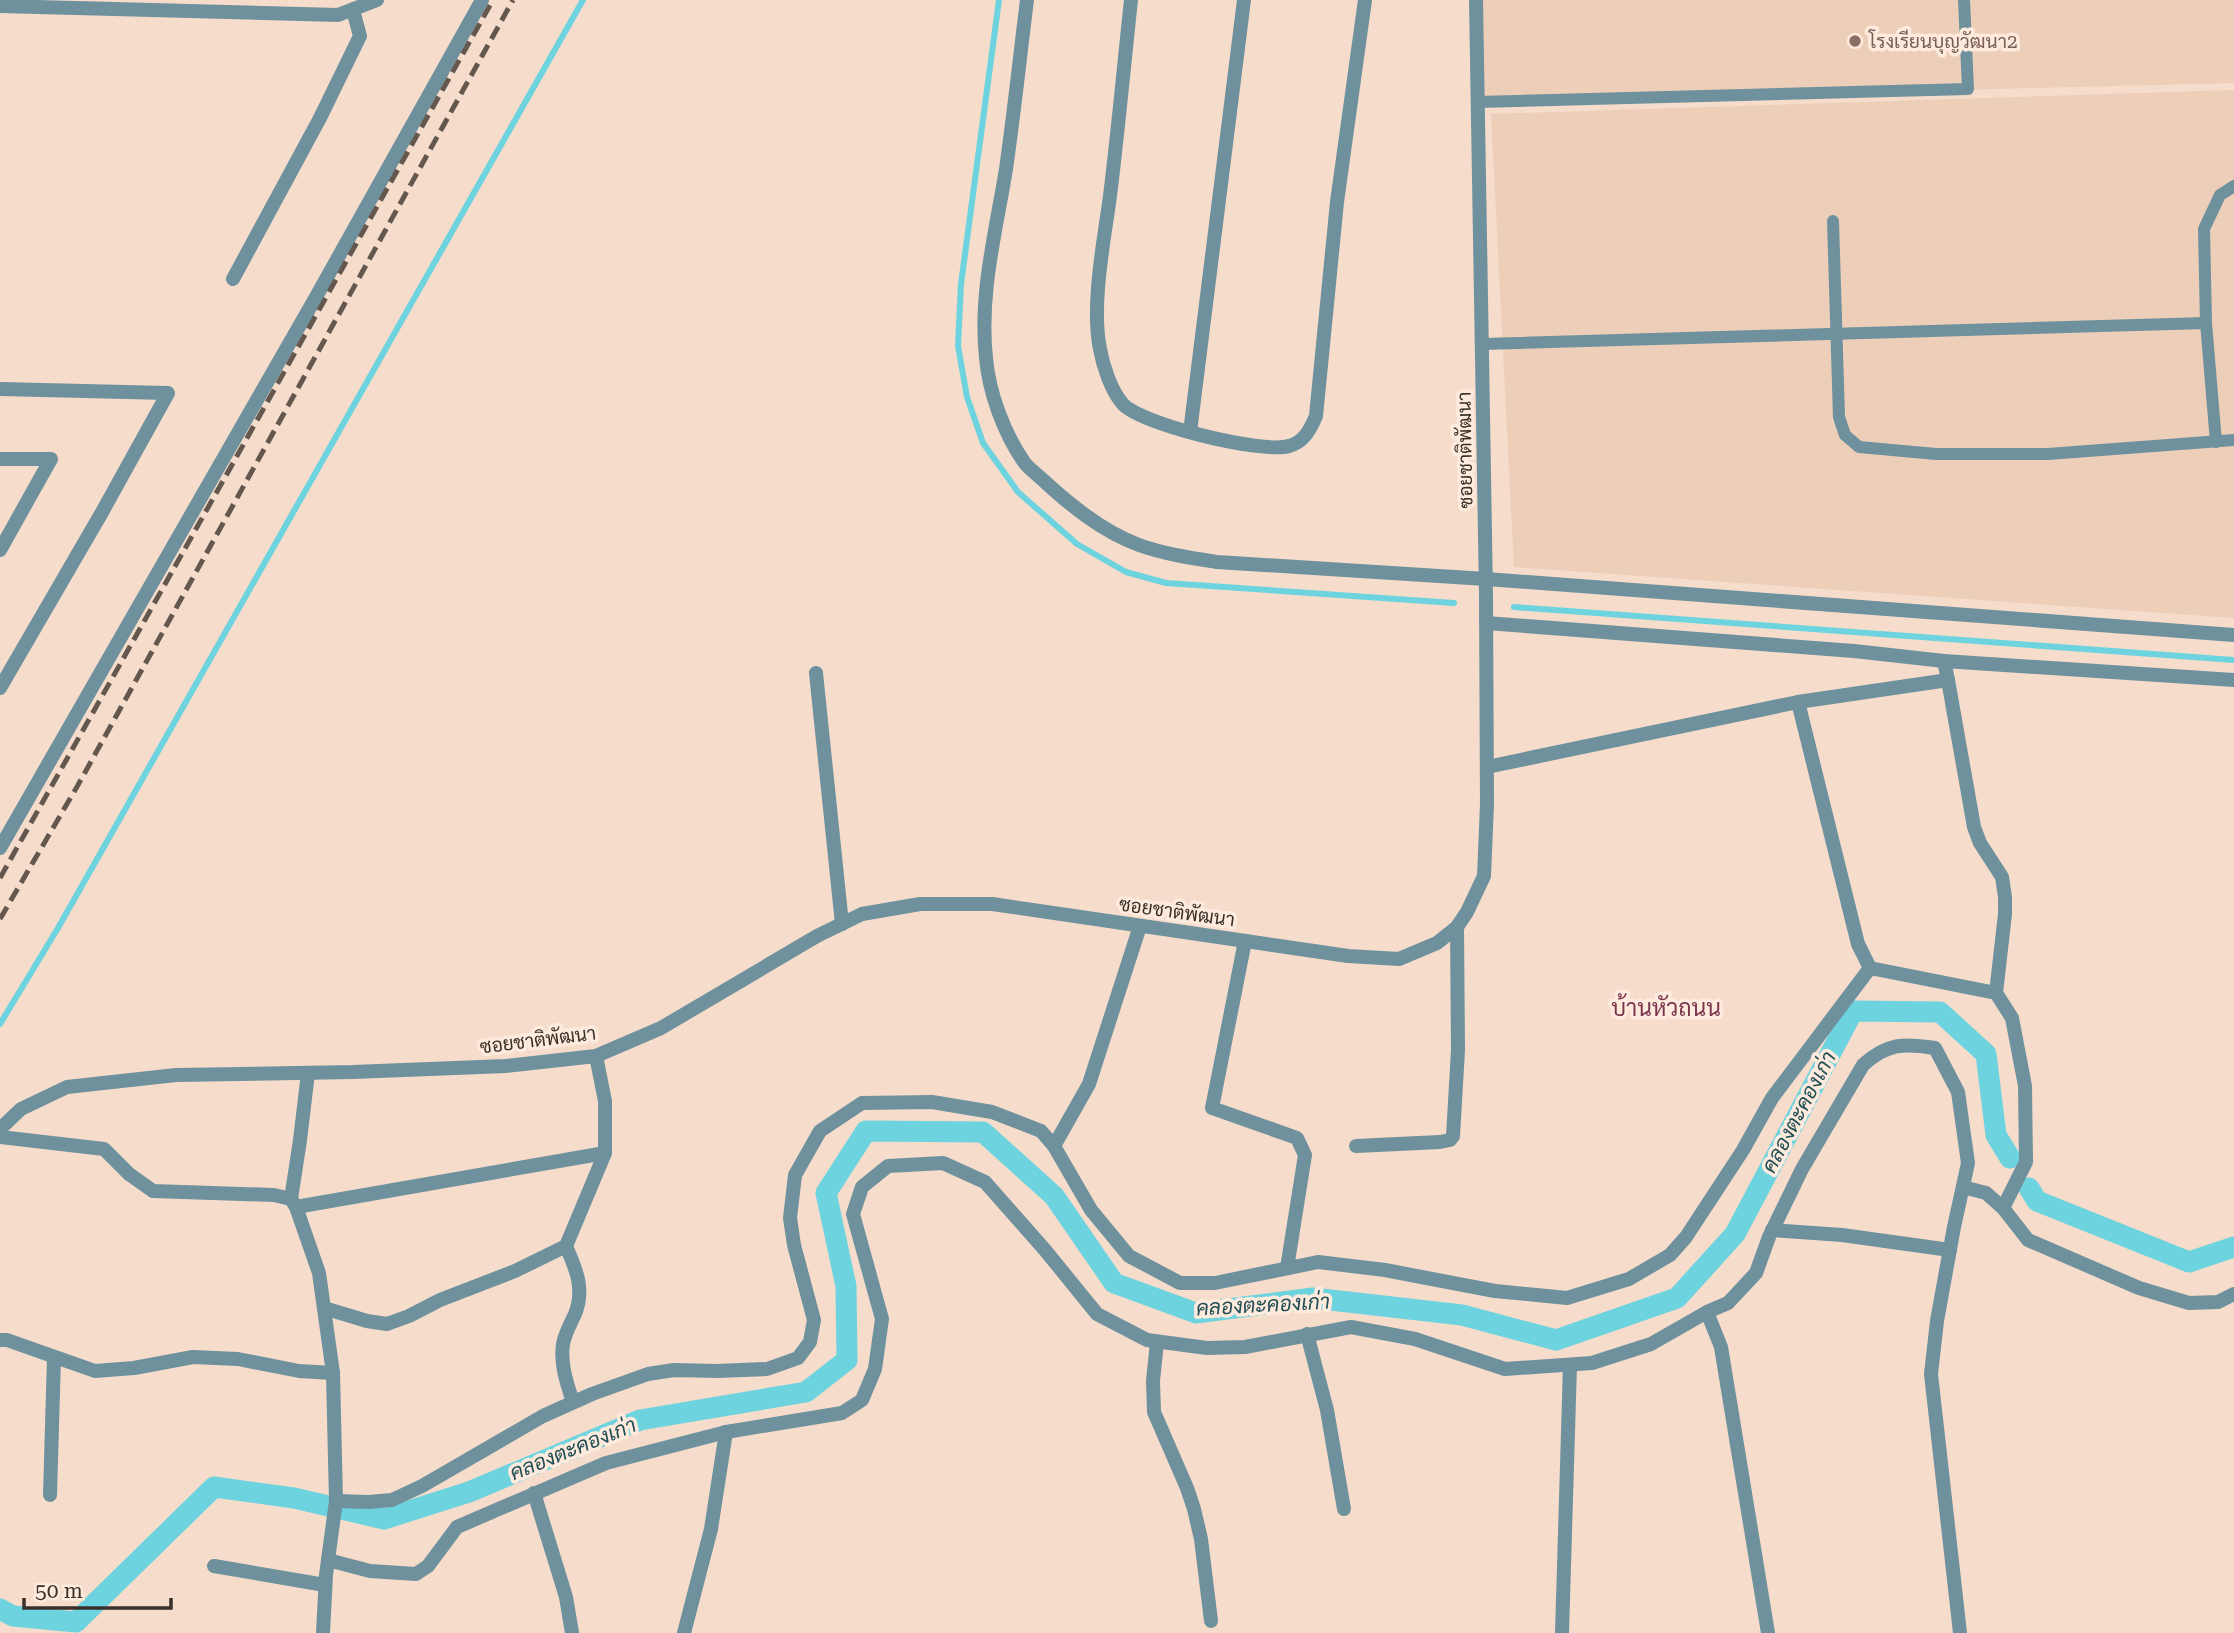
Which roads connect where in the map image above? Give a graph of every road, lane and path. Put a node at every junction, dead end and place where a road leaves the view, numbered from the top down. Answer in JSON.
{"nodes":[{"id":1,"x":377,"y":0,"type":"edge"},
{"id":2,"x":482,"y":0,"type":"edge"},
{"id":3,"x":1027,"y":0,"type":"edge"},
{"id":4,"x":1131,"y":0,"type":"edge"},
{"id":5,"x":1244,"y":0,"type":"edge"},
{"id":6,"x":1365,"y":0,"type":"edge"},
{"id":7,"x":1476,"y":0,"type":"edge"},
{"id":8,"x":1964,"y":0,"type":"edge"},
{"id":9,"x":0,"y":6,"type":"edge"},
{"id":10,"x":266,"y":6,"type":"edge"},
{"id":11,"x":353,"y":10,"type":"junction"},
{"id":12,"x":1478,"y":102,"type":"junction"},
{"id":13,"x":2234,"y":186,"type":"edge"},
{"id":14,"x":1833,"y":221,"type":"dead end"},
{"id":15,"x":233,"y":279,"type":"dead end"},
{"id":16,"x":2206,"y":323,"type":"junction"},
{"id":17,"x":1836,"y":333,"type":"junction"},
{"id":18,"x":1483,"y":344,"type":"junction"},
{"id":19,"x":0,"y":389,"type":"edge"},
{"id":20,"x":1190,"y":432,"type":"junction"},
{"id":21,"x":2234,"y":440,"type":"edge"},
{"id":22,"x":2216,"y":442,"type":"junction"},
{"id":23,"x":0,"y":459,"type":"edge"},
{"id":24,"x":0,"y":550,"type":"edge"},
{"id":25,"x":1486,"y":579,"type":"junction"},
{"id":26,"x":1486,"y":623,"type":"junction"},
{"id":27,"x":2234,"y":635,"type":"edge"},
{"id":28,"x":1944,"y":661,"type":"junction"},
{"id":29,"x":816,"y":673,"type":"dead end"},
{"id":30,"x":1948,"y":680,"type":"junction"},
{"id":31,"x":2234,"y":680,"type":"edge"},
{"id":32,"x":0,"y":688,"type":"edge"},
{"id":33,"x":1798,"y":702,"type":"junction"},
{"id":34,"x":1487,"y":767,"type":"junction"},
{"id":35,"x":0,"y":848,"type":"edge"},
{"id":36,"x":842,"y":924,"type":"junction"},
{"id":37,"x":1140,"y":926,"type":"junction"},
{"id":38,"x":1457,"y":927,"type":"junction"},
{"id":39,"x":1245,"y":941,"type":"junction"},
{"id":40,"x":1870,"y":968,"type":"junction"},
{"id":41,"x":1996,"y":993,"type":"junction"},
{"id":42,"x":596,"y":1056,"type":"junction"},
{"id":43,"x":308,"y":1073,"type":"junction"},
{"id":44,"x":0,"y":1129,"type":"edge"},
{"id":45,"x":0,"y":1137,"type":"edge"},
{"id":46,"x":1055,"y":1146,"type":"junction"},
{"id":47,"x":1356,"y":1146,"type":"dead end"},
{"id":48,"x":605,"y":1153,"type":"junction"},
{"id":49,"x":1963,"y":1187,"type":"junction"},
{"id":50,"x":293,"y":1203,"type":"junction"},
{"id":51,"x":2003,"y":1208,"type":"junction"},
{"id":52,"x":1772,"y":1230,"type":"junction"},
{"id":53,"x":566,"y":1246,"type":"junction"},
{"id":54,"x":1950,"y":1250,"type":"junction"},
{"id":55,"x":1287,"y":1268,"type":"junction"},
{"id":56,"x":2234,"y":1294,"type":"edge"},
{"id":57,"x":324,"y":1308,"type":"junction"},
{"id":58,"x":1707,"y":1312,"type":"junction"},
{"id":59,"x":1307,"y":1334,"type":"junction"},
{"id":60,"x":0,"y":1340,"type":"edge"},
{"id":61,"x":1157,"y":1342,"type":"junction"},
{"id":62,"x":54,"y":1358,"type":"junction"},
{"id":63,"x":1570,"y":1365,"type":"junction"},
{"id":64,"x":333,"y":1373,"type":"junction"},
{"id":65,"x":573,"y":1402,"type":"junction"},
{"id":66,"x":726,"y":1432,"type":"junction"},
{"id":67,"x":534,"y":1493,"type":"junction"},
{"id":68,"x":50,"y":1494,"type":"dead end"},
{"id":69,"x":336,"y":1501,"type":"junction"},
{"id":70,"x":1344,"y":1509,"type":"dead end"},
{"id":71,"x":328,"y":1560,"type":"junction"},
{"id":72,"x":214,"y":1566,"type":"dead end"},
{"id":73,"x":325,"y":1585,"type":"junction"},
{"id":74,"x":1211,"y":1621,"type":"dead end"},
{"id":75,"x":323,"y":1633,"type":"edge"},
{"id":76,"x":572,"y":1633,"type":"edge"},
{"id":77,"x":684,"y":1633,"type":"edge"},
{"id":78,"x":1562,"y":1633,"type":"edge"},
{"id":79,"x":1768,"y":1633,"type":"edge"},
{"id":80,"x":1960,"y":1633,"type":"edge"}],
"edges":[{"from":1,"to":11,"type":"street"},
{"from":2,"to":35,"type":"street"},
{"from":3,"to":25,"type":"street"},
{"from":4,"to":20,"type":"street"},
{"from":5,"to":20,"type":"street"},
{"from":6,"to":20,"type":"street"},
{"from":7,"to":12,"type":"street","name":"ซอยชาติพัฒนา"},
{"from":8,"to":12,"type":"lane"},
{"from":9,"to":10,"type":"street"},
{"from":10,"to":11,"type":"street"},
{"from":11,"to":15,"type":"street"},
{"from":12,"to":18,"type":"street","name":"ซอยชาติพัฒนา"},
{"from":13,"to":16,"type":"lane"},
{"from":14,"to":17,"type":"lane"},
{"from":16,"to":17,"type":"lane"},
{"from":16,"to":22,"type":"lane"},
{"from":17,"to":18,"type":"lane"},
{"from":17,"to":22,"type":"lane"},
{"from":18,"to":25,"type":"street","name":"ซอยชาติพัฒนา"},
{"from":19,"to":32,"type":"street"},
{"from":21,"to":22,"type":"lane"},
{"from":23,"to":24,"type":"street"},
{"from":25,"to":26,"type":"street","name":"ซอยชาติพัฒนา"},
{"from":25,"to":27,"type":"street"},
{"from":26,"to":28,"type":"street"},
{"from":26,"to":34,"type":"street","name":"ซอยชาติพัฒนา"},
{"from":28,"to":30,"type":"street"},
{"from":28,"to":31,"type":"street"},
{"from":29,"to":36,"type":"street"},
{"from":30,"to":33,"type":"street"},
{"from":30,"to":41,"type":"street"},
{"from":33,"to":34,"type":"street"},
{"from":33,"to":40,"type":"street"},
{"from":34,"to":38,"type":"street","name":"ซอยชาติพัฒนา"},
{"from":36,"to":37,"type":"street","name":"ซอยชาติพัฒนา"},
{"from":36,"to":42,"type":"street","name":"ซอยชาติพัฒนา"},
{"from":37,"to":39,"type":"street","name":"ซอยชาติพัฒนา"},
{"from":37,"to":46,"type":"street"},
{"from":38,"to":39,"type":"street","name":"ซอยชาติพัฒนา"},
{"from":38,"to":47,"type":"street"},
{"from":39,"to":55,"type":"street"},
{"from":40,"to":41,"type":"street"},
{"from":40,"to":55,"type":"street"},
{"from":41,"to":51,"type":"street"},
{"from":42,"to":43,"type":"street","name":"ซอยชาติพัฒนา"},
{"from":42,"to":48,"type":"street"},
{"from":43,"to":44,"type":"street","name":"ซอยชาติพัฒนา"},
{"from":43,"to":50,"type":"street"},
{"from":45,"to":50,"type":"street"},
{"from":46,"to":55,"type":"street"},
{"from":46,"to":65,"type":"street"},
{"from":48,"to":50,"type":"street"},
{"from":48,"to":53,"type":"street"},
{"from":49,"to":51,"type":"street"},
{"from":49,"to":52,"type":"street"},
{"from":49,"to":54,"type":"street"},
{"from":50,"to":57,"type":"street"},
{"from":51,"to":56,"type":"street"},
{"from":52,"to":54,"type":"street"},
{"from":52,"to":58,"type":"street"},
{"from":53,"to":57,"type":"street"},
{"from":53,"to":65,"type":"street"},
{"from":54,"to":80,"type":"street"},
{"from":57,"to":64,"type":"street"},
{"from":58,"to":63,"type":"street"},
{"from":58,"to":79,"type":"street"},
{"from":59,"to":61,"type":"street"},
{"from":59,"to":63,"type":"street"},
{"from":59,"to":70,"type":"street"},
{"from":60,"to":62,"type":"street"},
{"from":61,"to":66,"type":"street"},
{"from":61,"to":74,"type":"street"},
{"from":62,"to":64,"type":"street"},
{"from":62,"to":68,"type":"street"},
{"from":63,"to":78,"type":"street"},
{"from":64,"to":69,"type":"street"},
{"from":65,"to":69,"type":"street"},
{"from":66,"to":67,"type":"street"},
{"from":66,"to":77,"type":"street"},
{"from":67,"to":71,"type":"street"},
{"from":67,"to":76,"type":"street"},
{"from":69,"to":71,"type":"street"},
{"from":71,"to":73,"type":"street"},
{"from":72,"to":73,"type":"street"},
{"from":73,"to":75,"type":"street"}]}
